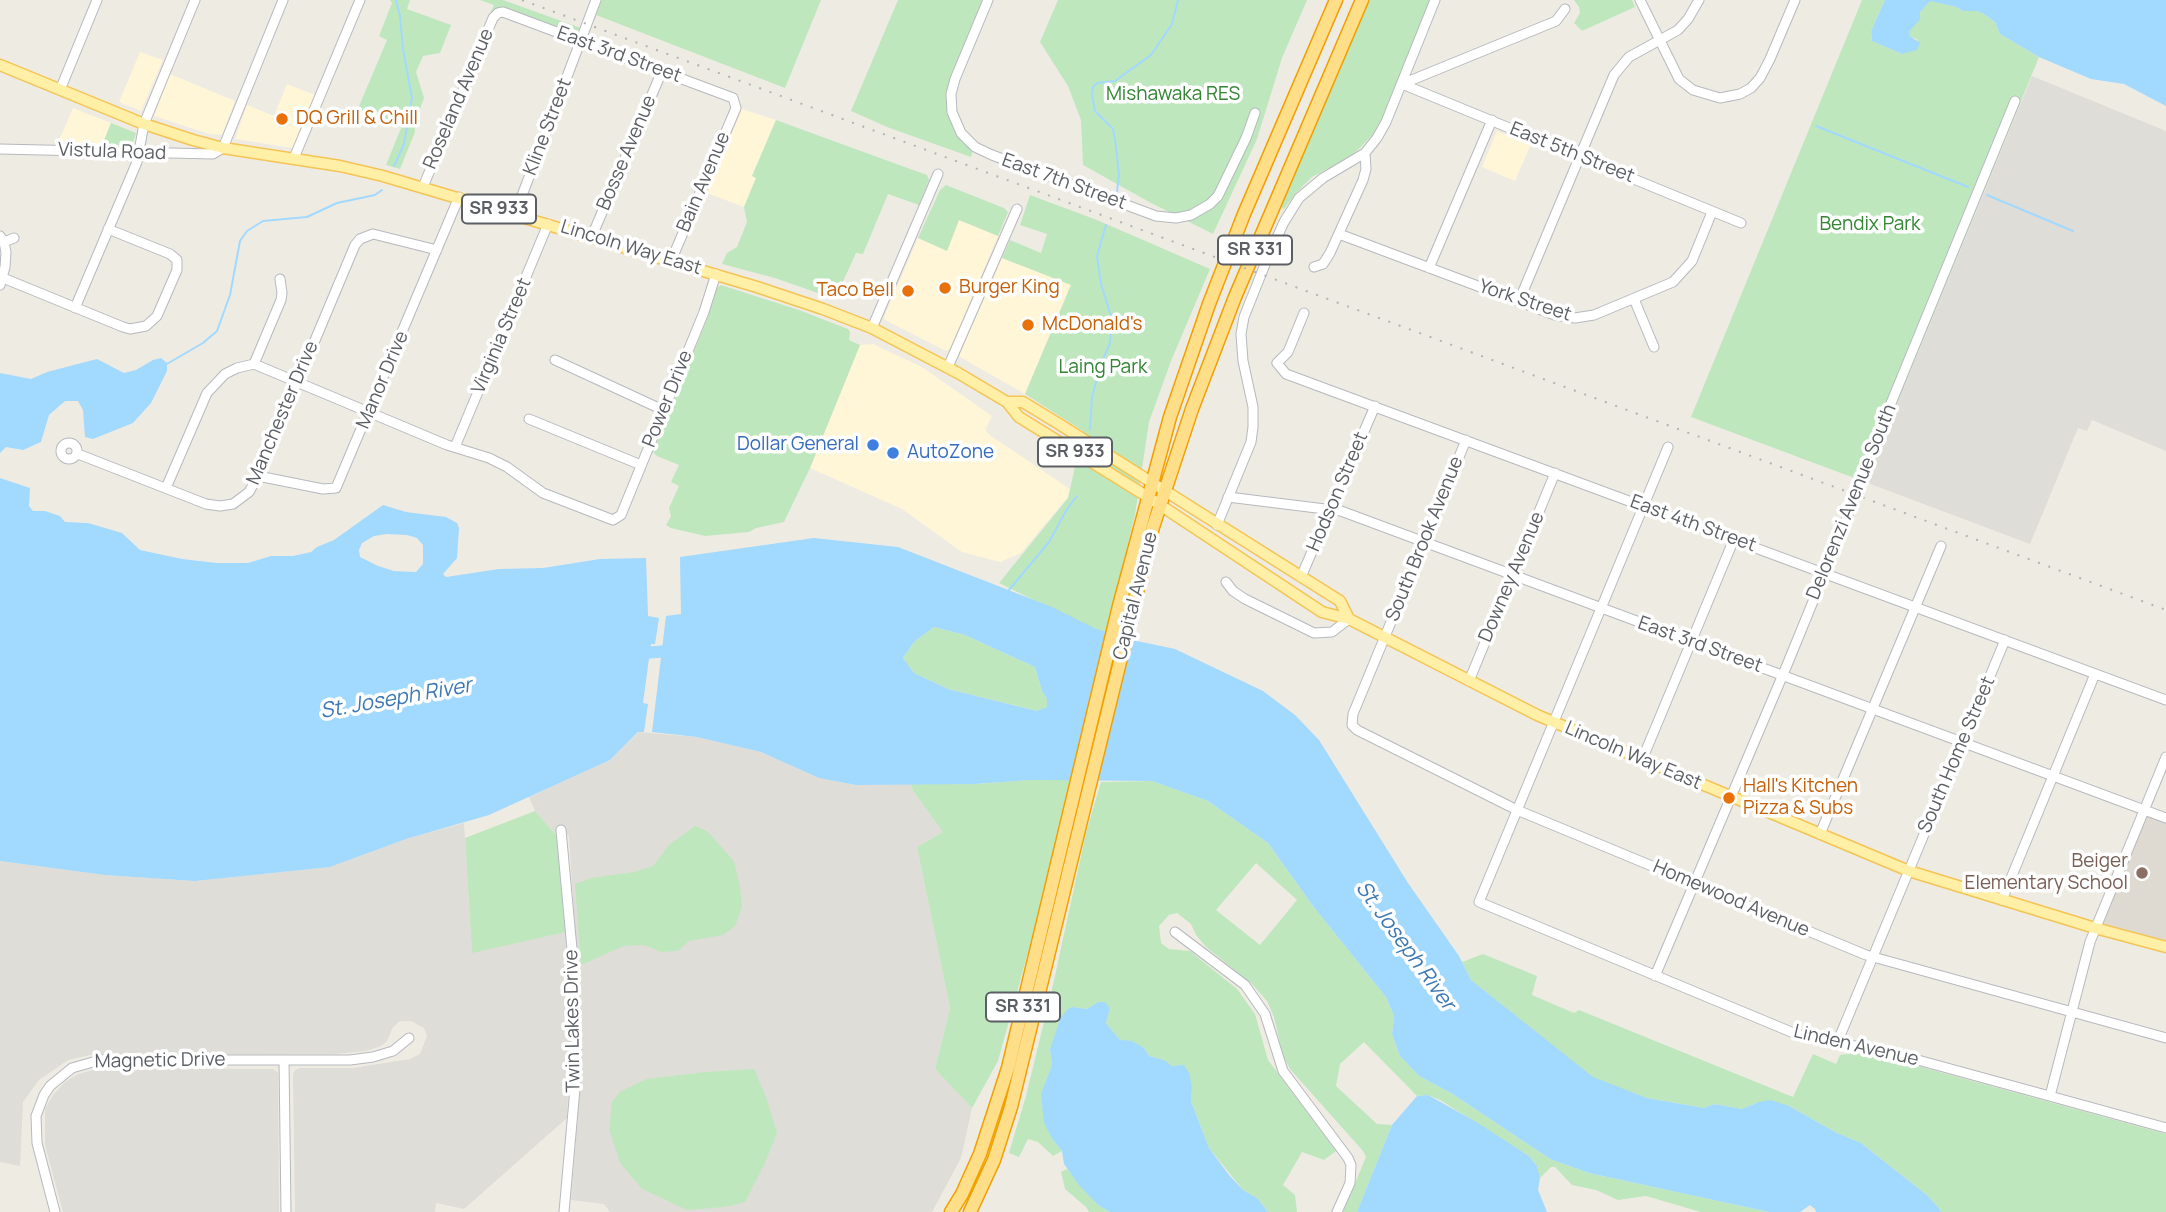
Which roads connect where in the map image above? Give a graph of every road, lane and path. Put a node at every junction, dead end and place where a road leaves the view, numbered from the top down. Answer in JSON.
{"nodes":[{"id":1,"x":97,"y":0,"type":"edge"},
{"id":2,"x":195,"y":0,"type":"edge"},
{"id":3,"x":283,"y":0,"type":"edge"},
{"id":4,"x":360,"y":0,"type":"edge"},
{"id":5,"x":596,"y":0,"type":"edge"},
{"id":6,"x":988,"y":0,"type":"edge"},
{"id":7,"x":1336,"y":0,"type":"edge"},
{"id":8,"x":1362,"y":0,"type":"edge"},
{"id":9,"x":1434,"y":0,"type":"edge"},
{"id":10,"x":1640,"y":0,"type":"edge"},
{"id":11,"x":1699,"y":0,"type":"edge"},
{"id":12,"x":1795,"y":0,"type":"edge"},
{"id":13,"x":1565,"y":9,"type":"dead end"},
{"id":14,"x":498,"y":13,"type":"joint"},
{"id":15,"x":580,"y":40,"type":"junction"},
{"id":16,"x":1659,"y":40,"type":"junction"},
{"id":17,"x":0,"y":65,"type":"edge"},
{"id":18,"x":662,"y":71,"type":"junction"},
{"id":19,"x":1402,"y":84,"type":"junction"},
{"id":20,"x":60,"y":90,"type":"junction"},
{"id":21,"x":2015,"y":100,"type":"dead end"},
{"id":22,"x":736,"y":103,"type":"joint"},
{"id":23,"x":1255,"y":113,"type":"dead end"},
{"id":24,"x":1492,"y":120,"type":"junction"},
{"id":25,"x":144,"y":124,"type":"junction"},
{"id":26,"x":223,"y":148,"type":"junction"},
{"id":27,"x":0,"y":149,"type":"edge"},
{"id":28,"x":139,"y":153,"type":"junction"},
{"id":29,"x":1365,"y":153,"type":"junction"},
{"id":30,"x":1580,"y":156,"type":"junction"},
{"id":31,"x":294,"y":158,"type":"junction"},
{"id":32,"x":938,"y":174,"type":"dead end"},
{"id":33,"x":423,"y":187,"type":"junction"},
{"id":34,"x":459,"y":197,"type":"junction"},
{"id":35,"x":1017,"y":208,"type":"dead end"},
{"id":36,"x":1712,"y":212,"type":"junction"},
{"id":37,"x":515,"y":214,"type":"junction"},
{"id":38,"x":1741,"y":223,"type":"dead end"},
{"id":39,"x":548,"y":224,"type":"junction"},
{"id":40,"x":108,"y":229,"type":"junction"},
{"id":41,"x":1339,"y":234,"type":"junction"},
{"id":42,"x":592,"y":236,"type":"junction"},
{"id":43,"x":14,"y":238,"type":"dead end"},
{"id":44,"x":2,"y":239,"type":"edge"},
{"id":45,"x":437,"y":250,"type":"junction"},
{"id":46,"x":671,"y":261,"type":"junction"},
{"id":47,"x":1314,"y":267,"type":"dead end"},
{"id":48,"x":1429,"y":268,"type":"junction"},
{"id":49,"x":716,"y":274,"type":"junction"},
{"id":50,"x":280,"y":279,"type":"dead end"},
{"id":51,"x":1,"y":281,"type":"edge"},
{"id":52,"x":1634,"y":299,"type":"junction"},
{"id":53,"x":1519,"y":301,"type":"junction"},
{"id":54,"x":75,"y":308,"type":"junction"},
{"id":55,"x":1304,"y":313,"type":"dead end"},
{"id":56,"x":872,"y":328,"type":"junction"},
{"id":57,"x":1654,"y":347,"type":"dead end"},
{"id":58,"x":555,"y":360,"type":"dead end"},
{"id":59,"x":254,"y":364,"type":"junction"},
{"id":60,"x":948,"y":367,"type":"junction"},
{"id":61,"x":296,"y":382,"type":"junction"},
{"id":62,"x":1007,"y":402,"type":"junction"},
{"id":63,"x":1375,"y":406,"type":"junction"},
{"id":64,"x":663,"y":410,"type":"junction"},
{"id":65,"x":370,"y":412,"type":"junction"},
{"id":66,"x":529,"y":419,"type":"dead end"},
{"id":67,"x":1466,"y":440,"type":"junction"},
{"id":68,"x":455,"y":447,"type":"junction"},
{"id":69,"x":1668,"y":447,"type":"dead end"},
{"id":70,"x":78,"y":454,"type":"dead end"},
{"id":71,"x":641,"y":465,"type":"junction"},
{"id":72,"x":1555,"y":473,"type":"junction"},
{"id":73,"x":258,"y":476,"type":"junction"},
{"id":74,"x":166,"y":488,"type":"junction"},
{"id":75,"x":1150,"y":490,"type":"junction"},
{"id":76,"x":1165,"y":492,"type":"junction"},
{"id":77,"x":1228,"y":497,"type":"junction"},
{"id":78,"x":1161,"y":506,"type":"junction"},
{"id":79,"x":1644,"y":506,"type":"junction"},
{"id":80,"x":1331,"y":509,"type":"junction"},
{"id":81,"x":1217,"y":525,"type":"junction"},
{"id":82,"x":1734,"y":539,"type":"junction"},
{"id":83,"x":1424,"y":542,"type":"junction"},
{"id":84,"x":1941,"y":547,"type":"dead end"},
{"id":85,"x":1825,"y":573,"type":"junction"},
{"id":86,"x":1513,"y":575,"type":"junction"},
{"id":87,"x":1301,"y":577,"type":"junction"},
{"id":88,"x":1226,"y":582,"type":"dead end"},
{"id":89,"x":1915,"y":606,"type":"junction"},
{"id":90,"x":1601,"y":608,"type":"junction"},
{"id":91,"x":1349,"y":620,"type":"junction"},
{"id":92,"x":1122,"y":622,"type":"junction"},
{"id":93,"x":1385,"y":639,"type":"junction"},
{"id":94,"x":2005,"y":640,"type":"junction"},
{"id":95,"x":1692,"y":641,"type":"junction"},
{"id":96,"x":2095,"y":674,"type":"junction"},
{"id":97,"x":1783,"y":675,"type":"junction"},
{"id":98,"x":1469,"y":681,"type":"junction"},
{"id":99,"x":1365,"y":686,"type":"joint"},
{"id":100,"x":2166,"y":700,"type":"edge"},
{"id":101,"x":1872,"y":709,"type":"junction"},
{"id":102,"x":1553,"y":723,"type":"junction"},
{"id":103,"x":1962,"y":742,"type":"junction"},
{"id":104,"x":2166,"y":757,"type":"edge"},
{"id":105,"x":1642,"y":760,"type":"junction"},
{"id":106,"x":2053,"y":775,"type":"junction"},
{"id":107,"x":1080,"y":796,"type":"junction"},
{"id":108,"x":1731,"y":797,"type":"junction"},
{"id":109,"x":1517,"y":810,"type":"junction"},
{"id":110,"x":2145,"y":810,"type":"junction"},
{"id":111,"x":2166,"y":818,"type":"edge"},
{"id":112,"x":561,"y":830,"type":"dead end"},
{"id":113,"x":1820,"y":834,"type":"junction"},
{"id":114,"x":1909,"y":871,"type":"junction"},
{"id":115,"x":1694,"y":883,"type":"junction"},
{"id":116,"x":2002,"y":900,"type":"junction"},
{"id":117,"x":2095,"y":928,"type":"junction"},
{"id":118,"x":1175,"y":932,"type":"dead end"},
{"id":119,"x":2166,"y":947,"type":"edge"},
{"id":120,"x":1873,"y":958,"type":"junction"},
{"id":121,"x":1655,"y":975,"type":"junction"},
{"id":122,"x":2071,"y":1012,"type":"junction"},
{"id":123,"x":409,"y":1038,"type":"dead end"},
{"id":124,"x":2166,"y":1038,"type":"edge"},
{"id":125,"x":1837,"y":1043,"type":"junction"},
{"id":126,"x":284,"y":1060,"type":"junction"},
{"id":127,"x":2050,"y":1096,"type":"junction"},
{"id":128,"x":2166,"y":1128,"type":"edge"},
{"id":129,"x":55,"y":1212,"type":"edge"},
{"id":130,"x":286,"y":1212,"type":"edge"},
{"id":131,"x":564,"y":1212,"type":"edge"},
{"id":132,"x":951,"y":1212,"type":"edge"},
{"id":133,"x":970,"y":1212,"type":"edge"},
{"id":134,"x":1337,"y":1212,"type":"edge"}],
"edges":[{"from":1,"to":20,"type":"street"},
{"from":2,"to":25,"type":"street"},
{"from":3,"to":26,"type":"street"},
{"from":4,"to":31,"type":"street"},
{"from":5,"to":15,"type":"street","name":"Kline Street"},
{"from":6,"to":23,"type":"street","name":"East 7th Street"},
{"from":7,"to":75,"type":"highway","name":"Capital Avenue","number":"SR 331"},
{"from":8,"to":76,"type":"highway","name":"Capital Avenue","number":"SR 331"},
{"from":9,"to":19,"type":"street"},
{"from":10,"to":16,"type":"street"},
{"from":11,"to":16,"type":"street"},
{"from":12,"to":16,"type":"street"},
{"from":13,"to":19,"type":"street"},
{"from":14,"to":15,"type":"street","name":"East 3rd Street"},
{"from":14,"to":33,"type":"street","name":"Roseland Avenue"},
{"from":15,"to":18,"type":"street","name":"East 3rd Street"},
{"from":15,"to":37,"type":"street","name":"Kline Street"},
{"from":16,"to":30,"type":"street"},
{"from":17,"to":20,"type":"main road","name":"Lincoln Way East","number":"SR 933"},
{"from":18,"to":22,"type":"street","name":"East 3rd Street"},
{"from":18,"to":42,"type":"street","name":"Bosse Avenue"},
{"from":19,"to":24,"type":"street","name":"East 5th Street"},
{"from":19,"to":29,"type":"street"},
{"from":20,"to":25,"type":"main road","name":"Lincoln Way East","number":"SR 933"},
{"from":21,"to":85,"type":"street","name":"Delorenzi Avenue South"},
{"from":22,"to":46,"type":"street","name":"Bain Avenue"},
{"from":24,"to":30,"type":"street","name":"East 5th Street"},
{"from":24,"to":48,"type":"street"},
{"from":25,"to":26,"type":"main road","name":"Lincoln Way East","number":"SR 933"},
{"from":25,"to":28,"type":"street"},
{"from":26,"to":28,"type":"street","name":"Vistula Road"},
{"from":26,"to":31,"type":"main road","name":"Lincoln Way East","number":"SR 933"},
{"from":27,"to":28,"type":"street","name":"Vistula Road"},
{"from":28,"to":40,"type":"street"},
{"from":29,"to":41,"type":"street"},
{"from":29,"to":77,"type":"street"},
{"from":30,"to":36,"type":"street","name":"East 5th Street"},
{"from":30,"to":53,"type":"street"},
{"from":31,"to":33,"type":"main road","name":"Lincoln Way East","number":"SR 933"},
{"from":32,"to":56,"type":"street"},
{"from":33,"to":34,"type":"main road","name":"Lincoln Way East","number":"SR 933"},
{"from":34,"to":37,"type":"main road","name":"Lincoln Way East","number":"SR 933"},
{"from":34,"to":45,"type":"street","name":"Manor Drive"},
{"from":35,"to":60,"type":"street"},
{"from":36,"to":38,"type":"street","name":"East 5th Street"},
{"from":36,"to":52,"type":"street","name":"York Street"},
{"from":37,"to":39,"type":"main road","name":"Lincoln Way East","number":"SR 933"},
{"from":39,"to":42,"type":"main road","name":"Lincoln Way East","number":"SR 933"},
{"from":39,"to":68,"type":"street","name":"Virginia Street"},
{"from":40,"to":54,"type":"street"},
{"from":40,"to":54,"type":"street"},
{"from":41,"to":47,"type":"street"},
{"from":41,"to":48,"type":"street","name":"York Street"},
{"from":42,"to":46,"type":"main road","name":"Lincoln Way East","number":"SR 933"},
{"from":43,"to":44,"type":"street"},
{"from":44,"to":51,"type":"street"},
{"from":45,"to":61,"type":"street","name":"Manchester Drive"},
{"from":45,"to":65,"type":"street","name":"Manor Drive"},
{"from":46,"to":49,"type":"main road","name":"Lincoln Way East","number":"SR 933"},
{"from":48,"to":53,"type":"street","name":"York Street"},
{"from":49,"to":56,"type":"main road","name":"Lincoln Way East","number":"SR 933"},
{"from":49,"to":64,"type":"street","name":"Power Drive"},
{"from":50,"to":59,"type":"street"},
{"from":51,"to":54,"type":"street"},
{"from":52,"to":53,"type":"street","name":"York Street"},
{"from":52,"to":57,"type":"street"},
{"from":55,"to":63,"type":"street","name":"East 4th Street"},
{"from":56,"to":60,"type":"main road","name":"Lincoln Way East","number":"SR 933"},
{"from":58,"to":64,"type":"street"},
{"from":59,"to":61,"type":"street"},
{"from":59,"to":74,"type":"street"},
{"from":60,"to":62,"type":"main road","name":"Lincoln Way East","number":"SR 933"},
{"from":61,"to":65,"type":"street"},
{"from":61,"to":73,"type":"street","name":"Manchester Drive"},
{"from":62,"to":75,"type":"main road","name":"Lincoln Way East","number":"SR 933"},
{"from":62,"to":75,"type":"main road","name":"Lincoln Way East","number":"SR 933"},
{"from":63,"to":67,"type":"street","name":"East 4th Street"},
{"from":63,"to":80,"type":"street","name":"Hodson Street"},
{"from":64,"to":71,"type":"street","name":"Power Drive"},
{"from":65,"to":68,"type":"street"},
{"from":65,"to":73,"type":"street","name":"Manor Drive"},
{"from":66,"to":71,"type":"street"},
{"from":67,"to":72,"type":"street","name":"East 4th Street"},
{"from":67,"to":83,"type":"street","name":"South Brook Avenue"},
{"from":68,"to":71,"type":"street","name":"Power Drive"},
{"from":69,"to":79,"type":"street"},
{"from":70,"to":74,"type":"street","name":"Manchester Drive"},
{"from":72,"to":79,"type":"street","name":"East 4th Street"},
{"from":72,"to":86,"type":"street","name":"Downey Avenue"},
{"from":73,"to":74,"type":"street","name":"Manchester Drive"},
{"from":75,"to":76,"type":"main road","name":"Lincoln Way East","number":"SR 933"},
{"from":75,"to":78,"type":"main road","name":"Lincoln Way East","number":"SR 933"},
{"from":75,"to":92,"type":"highway","name":"Capital Avenue","number":"SR 331"},
{"from":76,"to":78,"type":"highway","name":"Capital Avenue","number":"SR 331"},
{"from":76,"to":81,"type":"main road","name":"Lincoln Way East","number":"SR 933"},
{"from":77,"to":80,"type":"street","name":"East 3rd Street"},
{"from":77,"to":81,"type":"street"},
{"from":78,"to":91,"type":"main road","name":"Lincoln Way East","number":"SR 933"},
{"from":78,"to":92,"type":"highway","name":"Capital Avenue","number":"SR 331"},
{"from":79,"to":82,"type":"street","name":"East 4th Street"},
{"from":79,"to":90,"type":"street"},
{"from":80,"to":83,"type":"street","name":"East 3rd Street"},
{"from":80,"to":87,"type":"street","name":"Hodson Street"},
{"from":81,"to":87,"type":"main road","name":"Lincoln Way East","number":"SR 933"},
{"from":82,"to":85,"type":"street","name":"East 4th Street"},
{"from":82,"to":95,"type":"street"},
{"from":83,"to":86,"type":"street","name":"East 3rd Street"},
{"from":83,"to":93,"type":"street","name":"South Brook Avenue"},
{"from":84,"to":89,"type":"street"},
{"from":85,"to":89,"type":"street","name":"East 4th Street"},
{"from":85,"to":97,"type":"street","name":"Delorenzi Avenue South"},
{"from":86,"to":90,"type":"street","name":"East 3rd Street"},
{"from":86,"to":98,"type":"street","name":"Downey Avenue"},
{"from":87,"to":91,"type":"main road","name":"Lincoln Way East","number":"SR 933"},
{"from":88,"to":91,"type":"street"},
{"from":89,"to":94,"type":"street","name":"East 4th Street"},
{"from":89,"to":101,"type":"street"},
{"from":90,"to":95,"type":"street","name":"East 3rd Street"},
{"from":90,"to":102,"type":"street"},
{"from":91,"to":93,"type":"main road","name":"Lincoln Way East","number":"SR 933"},
{"from":92,"to":107,"type":"highway","name":"Capital Avenue","number":"SR 331"},
{"from":93,"to":98,"type":"main road","name":"Lincoln Way East","number":"SR 933"},
{"from":93,"to":99,"type":"street","name":"South Brook Avenue"},
{"from":94,"to":96,"type":"street","name":"East 4th Street"},
{"from":94,"to":103,"type":"street","name":"South Home Street"},
{"from":95,"to":97,"type":"street","name":"East 3rd Street"},
{"from":95,"to":105,"type":"street"},
{"from":96,"to":100,"type":"street","name":"East 4th Street"},
{"from":96,"to":106,"type":"street"},
{"from":97,"to":101,"type":"street","name":"East 3rd Street"},
{"from":97,"to":108,"type":"street","name":"Delorenzi Avenue South"},
{"from":98,"to":102,"type":"main road","name":"Lincoln Way East","number":"SR 933"},
{"from":99,"to":109,"type":"street","name":"Homewood Avenue"},
{"from":101,"to":103,"type":"street","name":"East 3rd Street"},
{"from":101,"to":113,"type":"street"},
{"from":102,"to":105,"type":"main road","name":"Lincoln Way East","number":"SR 933"},
{"from":102,"to":109,"type":"street"},
{"from":103,"to":106,"type":"street","name":"East 3rd Street"},
{"from":103,"to":114,"type":"street","name":"South Home Street"},
{"from":104,"to":110,"type":"street"},
{"from":105,"to":108,"type":"main road","name":"Lincoln Way East","number":"SR 933"},
{"from":106,"to":110,"type":"street","name":"East 3rd Street"},
{"from":106,"to":116,"type":"street"},
{"from":107,"to":132,"type":"highway","name":"Capital Avenue","number":"SR 331"},
{"from":107,"to":133,"type":"highway","name":"Capital Avenue","number":"SR 331"},
{"from":108,"to":113,"type":"main road","name":"Lincoln Way East","number":"SR 933"},
{"from":108,"to":115,"type":"street","name":"Delorenzi Avenue South"},
{"from":109,"to":115,"type":"street","name":"Homewood Avenue"},
{"from":109,"to":121,"type":"street","name":"Linden Avenue"},
{"from":110,"to":111,"type":"street","name":"East 3rd Street"},
{"from":110,"to":117,"type":"street"},
{"from":112,"to":131,"type":"street","name":"Twin Lakes Drive"},
{"from":113,"to":114,"type":"main road","name":"Lincoln Way East","number":"SR 933"},
{"from":114,"to":116,"type":"main road","name":"Lincoln Way East","number":"SR 933"},
{"from":114,"to":120,"type":"street","name":"South Home Street"},
{"from":115,"to":120,"type":"street","name":"Homewood Avenue"},
{"from":115,"to":121,"type":"street","name":"Delorenzi Avenue South"},
{"from":116,"to":117,"type":"main road","name":"Lincoln Way East","number":"SR 933"},
{"from":117,"to":119,"type":"main road","name":"Lincoln Way East","number":"SR 933"},
{"from":117,"to":122,"type":"street"},
{"from":118,"to":134,"type":"street"},
{"from":120,"to":122,"type":"street","name":"Homewood Avenue"},
{"from":120,"to":125,"type":"street","name":"South Home Street"},
{"from":121,"to":125,"type":"street","name":"Linden Avenue"},
{"from":122,"to":124,"type":"street","name":"Homewood Avenue"},
{"from":122,"to":127,"type":"street"},
{"from":123,"to":126,"type":"street","name":"Magnetic Drive"},
{"from":125,"to":127,"type":"street","name":"Linden Avenue"},
{"from":126,"to":129,"type":"street","name":"Magnetic Drive"},
{"from":126,"to":130,"type":"street"},
{"from":127,"to":128,"type":"street","name":"Linden Avenue"}]}
